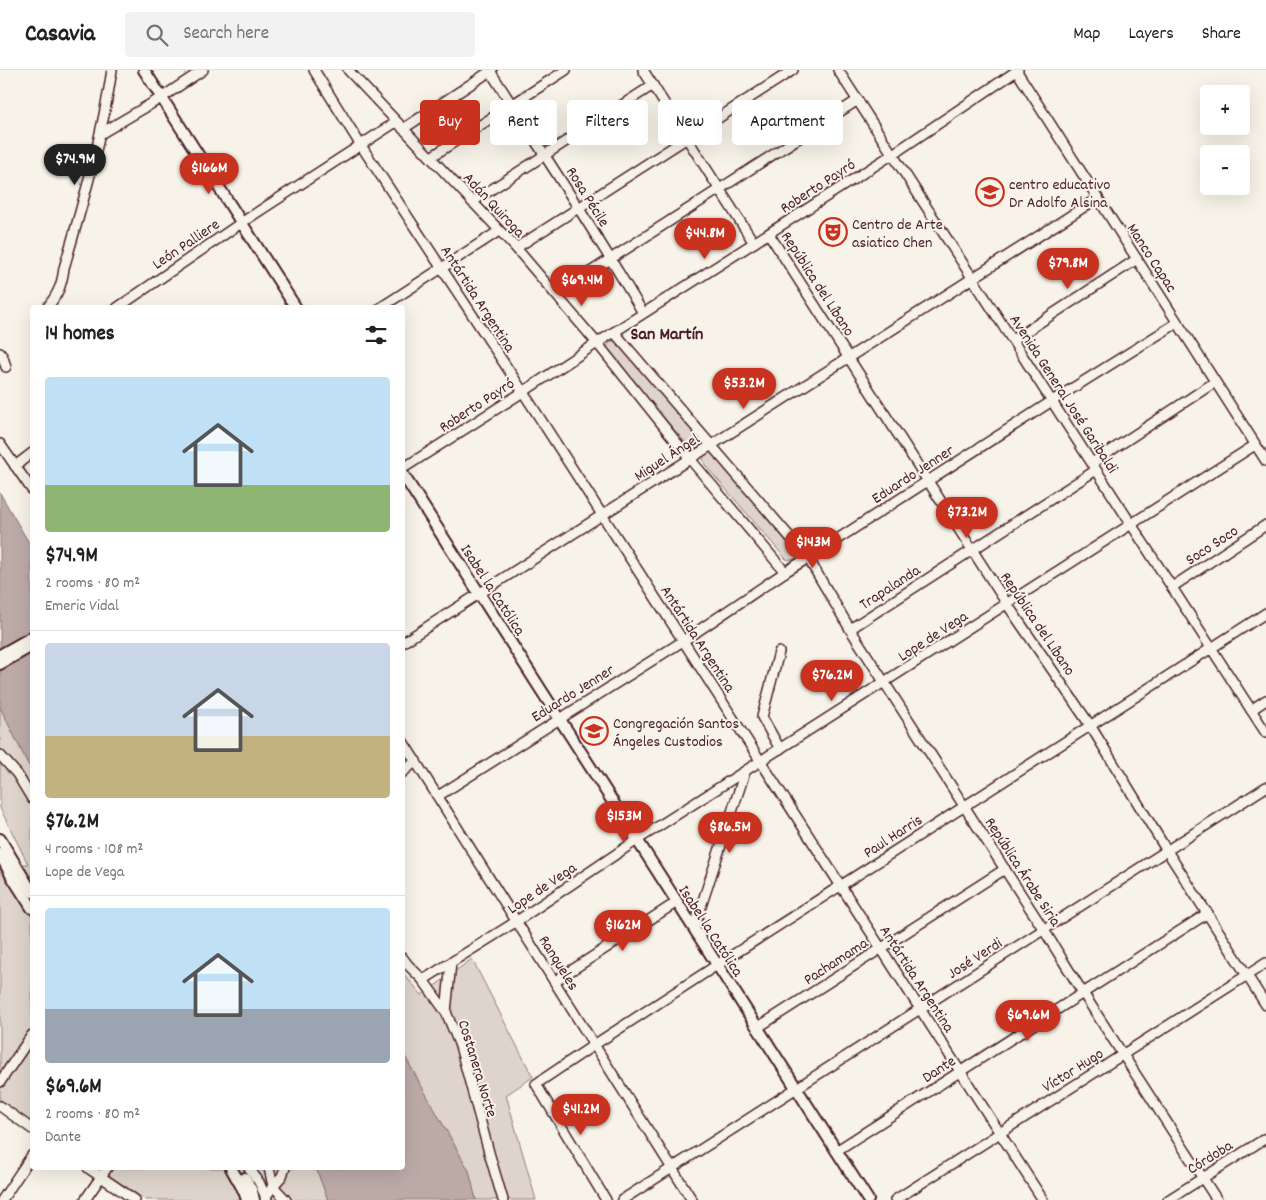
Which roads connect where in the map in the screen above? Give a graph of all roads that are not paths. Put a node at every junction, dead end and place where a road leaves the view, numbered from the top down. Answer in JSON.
{"nodes":[{"id":1,"x":112,"y":70,"type":"edge"},
{"id":2,"x":144,"y":70,"type":"edge"},
{"id":3,"x":203,"y":70,"type":"edge"},
{"id":4,"x":314,"y":70,"type":"edge"},
{"id":5,"x":348,"y":70,"type":"edge"},
{"id":6,"x":566,"y":70,"type":"edge"},
{"id":7,"x":643,"y":70,"type":"edge"},
{"id":8,"x":793,"y":70,"type":"edge"},
{"id":9,"x":838,"y":70,"type":"edge"},
{"id":10,"x":1017,"y":70,"type":"edge"},
{"id":11,"x":491,"y":71,"type":"edge"},
{"id":12,"x":653,"y":85,"type":"junction"},
{"id":13,"x":162,"y":98,"type":"junction"},
{"id":14,"x":509,"y":100,"type":"edge"},
{"id":15,"x":520,"y":100,"type":"edge"},
{"id":16,"x":663,"y":100,"type":"edge"},
{"id":17,"x":858,"y":100,"type":"junction"},
{"id":18,"x":722,"y":115,"type":"edge"},
{"id":19,"x":490,"y":119,"type":"edge"},
{"id":20,"x":400,"y":125,"type":"junction"},
{"id":21,"x":100,"y":134,"type":"junction"},
{"id":22,"x":360,"y":144,"type":"junction"},
{"id":23,"x":539,"y":145,"type":"edge"},
{"id":24,"x":675,"y":145,"type":"edge"},
{"id":25,"x":692,"y":145,"type":"edge"},
{"id":26,"x":893,"y":154,"type":"junction"},
{"id":27,"x":546,"y":156,"type":"junction"},
{"id":28,"x":431,"y":157,"type":"junction"},
{"id":29,"x":719,"y":189,"type":"junction"},
{"id":30,"x":1098,"y":198,"type":"junction"},
{"id":31,"x":472,"y":202,"type":"junction"},
{"id":32,"x":578,"y":208,"type":"junction"},
{"id":33,"x":241,"y":222,"type":"junction"},
{"id":34,"x":500,"y":231,"type":"junction"},
{"id":35,"x":769,"y":234,"type":"junction"},
{"id":36,"x":754,"y":243,"type":"junction"},
{"id":37,"x":516,"y":248,"type":"junction"},
{"id":38,"x":611,"y":258,"type":"junction"},
{"id":39,"x":1136,"y":259,"type":"junction"},
{"id":40,"x":441,"y":268,"type":"junction"},
{"id":41,"x":973,"y":278,"type":"junction"},
{"id":42,"x":556,"y":294,"type":"junction"},
{"id":43,"x":49,"y":305,"type":"edge"},
{"id":44,"x":121,"y":305,"type":"edge"},
{"id":45,"x":294,"y":305,"type":"edge"},
{"id":46,"x":385,"y":305,"type":"edge"},
{"id":47,"x":643,"y":313,"type":"junction"},
{"id":48,"x":1177,"y":323,"type":"junction"},
{"id":49,"x":614,"y":332,"type":"junction"},
{"id":50,"x":1012,"y":340,"type":"junction"},
{"id":51,"x":597,"y":343,"type":"junction"},
{"id":52,"x":0,"y":353,"type":"edge"},
{"id":53,"x":849,"y":357,"type":"junction"},
{"id":54,"x":6,"y":367,"type":"dead end"},
{"id":55,"x":1215,"y":382,"type":"junction"},
{"id":56,"x":523,"y":392,"type":"junction"},
{"id":57,"x":1052,"y":401,"type":"junction"},
{"id":58,"x":0,"y":444,"type":"edge"},
{"id":59,"x":711,"y":445,"type":"junction"},
{"id":60,"x":1255,"y":446,"type":"junction"},
{"id":61,"x":30,"y":455,"type":"edge"},
{"id":62,"x":690,"y":459,"type":"junction"},
{"id":63,"x":1266,"y":461,"type":"edge"},
{"id":64,"x":16,"y":466,"type":"junction"},
{"id":65,"x":405,"y":466,"type":"edge"},
{"id":66,"x":1094,"y":466,"type":"junction"},
{"id":67,"x":405,"y":479,"type":"edge"},
{"id":68,"x":928,"y":481,"type":"junction"},
{"id":69,"x":30,"y":487,"type":"edge"},
{"id":70,"x":602,"y":515,"type":"junction"},
{"id":71,"x":1132,"y":525,"type":"junction"},
{"id":72,"x":1266,"y":525,"type":"edge"},
{"id":73,"x":972,"y":550,"type":"junction"},
{"id":74,"x":808,"y":558,"type":"junction"},
{"id":75,"x":786,"y":572,"type":"junction"},
{"id":76,"x":1172,"y":587,"type":"junction"},
{"id":77,"x":479,"y":594,"type":"junction"},
{"id":78,"x":1007,"y":604,"type":"junction"},
{"id":79,"x":1266,"y":613,"type":"edge"},
{"id":80,"x":850,"y":629,"type":"junction"},
{"id":81,"x":30,"y":638,"type":"edge"},
{"id":82,"x":405,"y":641,"type":"edge"},
{"id":83,"x":683,"y":641,"type":"junction"},
{"id":84,"x":30,"y":647,"type":"edge"},
{"id":85,"x":1211,"y":648,"type":"junction"},
{"id":86,"x":779,"y":652,"type":"dead end"},
{"id":87,"x":0,"y":655,"type":"edge"},
{"id":88,"x":0,"y":664,"type":"edge"},
{"id":89,"x":884,"y":683,"type":"junction"},
{"id":90,"x":1266,"y":700,"type":"edge"},
{"id":91,"x":1251,"y":710,"type":"junction"},
{"id":92,"x":559,"y":718,"type":"junction"},
{"id":93,"x":1090,"y":726,"type":"junction"},
{"id":94,"x":1266,"y":733,"type":"edge"},
{"id":95,"x":405,"y":744,"type":"edge"},
{"id":96,"x":780,"y":749,"type":"junction"},
{"id":97,"x":0,"y":755,"type":"edge"},
{"id":98,"x":416,"y":761,"type":"junction"},
{"id":99,"x":761,"y":762,"type":"junction"},
{"id":100,"x":405,"y":771,"type":"edge"},
{"id":101,"x":745,"y":772,"type":"junction"},
{"id":102,"x":1266,"y":787,"type":"edge"},
{"id":103,"x":30,"y":795,"type":"edge"},
{"id":104,"x":438,"y":796,"type":"junction"},
{"id":105,"x":964,"y":806,"type":"junction"},
{"id":106,"x":637,"y":840,"type":"junction"},
{"id":107,"x":1,"y":847,"type":"edge"},
{"id":108,"x":1167,"y":851,"type":"junction"},
{"id":109,"x":1005,"y":869,"type":"junction"},
{"id":110,"x":841,"y":886,"type":"junction"},
{"id":111,"x":30,"y":889,"type":"edge"},
{"id":112,"x":677,"y":902,"type":"junction"},
{"id":113,"x":30,"y":905,"type":"edge"},
{"id":114,"x":1208,"y":913,"type":"junction"},
{"id":115,"x":517,"y":921,"type":"junction"},
{"id":116,"x":694,"y":928,"type":"junction"},
{"id":117,"x":1044,"y":930,"type":"junction"},
{"id":118,"x":881,"y":948,"type":"junction"},
{"id":119,"x":405,"y":962,"type":"edge"},
{"id":120,"x":451,"y":963,"type":"junction"},
{"id":121,"x":1266,"y":963,"type":"edge"},
{"id":122,"x":717,"y":965,"type":"junction"},
{"id":123,"x":1247,"y":975,"type":"junction"},
{"id":124,"x":423,"y":980,"type":"junction"},
{"id":125,"x":555,"y":982,"type":"junction"},
{"id":126,"x":1083,"y":993,"type":"junction"},
{"id":127,"x":1266,"y":1005,"type":"edge"},
{"id":128,"x":920,"y":1009,"type":"junction"},
{"id":129,"x":446,"y":1012,"type":"junction"},
{"id":130,"x":757,"y":1028,"type":"junction"},
{"id":131,"x":30,"y":1038,"type":"edge"},
{"id":132,"x":594,"y":1045,"type":"junction"},
{"id":133,"x":1123,"y":1054,"type":"junction"},
{"id":134,"x":960,"y":1071,"type":"junction"},
{"id":135,"x":0,"y":1082,"type":"edge"},
{"id":136,"x":796,"y":1089,"type":"junction"},
{"id":137,"x":0,"y":1106,"type":"edge"},
{"id":138,"x":30,"y":1128,"type":"edge"},
{"id":139,"x":1000,"y":1132,"type":"junction"},
{"id":140,"x":1266,"y":1138,"type":"edge"},
{"id":141,"x":836,"y":1150,"type":"junction"},
{"id":142,"x":30,"y":1158,"type":"edge"},
{"id":143,"x":671,"y":1168,"type":"junction"},
{"id":144,"x":91,"y":1170,"type":"edge"},
{"id":145,"x":105,"y":1170,"type":"edge"},
{"id":146,"x":232,"y":1170,"type":"edge"},
{"id":147,"x":240,"y":1170,"type":"edge"},
{"id":148,"x":251,"y":1170,"type":"edge"},
{"id":149,"x":270,"y":1170,"type":"edge"},
{"id":150,"x":284,"y":1170,"type":"edge"},
{"id":151,"x":100,"y":1177,"type":"junction"},
{"id":152,"x":1203,"y":1178,"type":"junction"},
{"id":153,"x":274,"y":1186,"type":"junction"},
{"id":154,"x":266,"y":1199,"type":"edge"},
{"id":155,"x":2,"y":1200,"type":"edge"},
{"id":156,"x":85,"y":1200,"type":"edge"},
{"id":157,"x":136,"y":1200,"type":"edge"},
{"id":158,"x":247,"y":1200,"type":"edge"},
{"id":159,"x":254,"y":1200,"type":"edge"},
{"id":160,"x":286,"y":1200,"type":"edge"},
{"id":161,"x":503,"y":1200,"type":"edge"},
{"id":162,"x":606,"y":1200,"type":"edge"},
{"id":163,"x":622,"y":1200,"type":"edge"},
{"id":164,"x":692,"y":1200,"type":"edge"},
{"id":165,"x":868,"y":1200,"type":"edge"},
{"id":166,"x":895,"y":1200,"type":"edge"},
{"id":167,"x":1042,"y":1200,"type":"edge"},
{"id":168,"x":1168,"y":1200,"type":"edge"},
{"id":169,"x":1217,"y":1200,"type":"edge"}],
"edges":[{"from":1,"to":21,"type":"street"},
{"from":2,"to":13,"type":"main road"},
{"from":3,"to":13,"type":"street"},
{"from":4,"to":22,"type":"street"},
{"from":5,"to":20,"type":"street","name":"Adán Quiroga"},
{"from":6,"to":15,"type":"street"},
{"from":7,"to":12,"type":"street"},
{"from":8,"to":18,"type":"street"},
{"from":9,"to":17,"type":"street","name":"Avenida General José Garibaldi"},
{"from":10,"to":26,"type":"street","name":"Roberto Payró"},
{"from":10,"to":30,"type":"street","name":"Manco Capac"},
{"from":11,"to":14,"type":"street","name":"Rosa Pécile"},
{"from":11,"to":20,"type":"street","name":"León Palliere"},
{"from":12,"to":16,"type":"street"},
{"from":12,"to":27,"type":"street"},
{"from":13,"to":21,"type":"street"},
{"from":13,"to":33,"type":"main road"},
{"from":17,"to":26,"type":"street","name":"Avenida General José Garibaldi"},
{"from":17,"to":29,"type":"street"},
{"from":19,"to":28,"type":"street"},
{"from":20,"to":22,"type":"street","name":"León Palliere"},
{"from":20,"to":28,"type":"street","name":"Adán Quiroga"},
{"from":21,"to":43,"type":"street"},
{"from":22,"to":33,"type":"street","name":"León Palliere"},
{"from":22,"to":40,"type":"street","name":"Antártida Argentina"},
{"from":23,"to":27,"type":"street","name":"Rosa Pécile"},
{"from":24,"to":32,"type":"street"},
{"from":25,"to":29,"type":"street"},
{"from":26,"to":35,"type":"street","name":"Roberto Payró"},
{"from":26,"to":41,"type":"street","name":"Avenida General José Garibaldi"},
{"from":27,"to":31,"type":"street"},
{"from":27,"to":32,"type":"street","name":"Rosa Pécile"},
{"from":28,"to":31,"type":"street","name":"Adán Quiroga"},
{"from":29,"to":36,"type":"street"},
{"from":29,"to":38,"type":"street"},
{"from":30,"to":39,"type":"street","name":"Manco Capac"},
{"from":30,"to":41,"type":"street","name":"Miguel Ángel"},
{"from":31,"to":34,"type":"street","name":"Adán Quiroga"},
{"from":32,"to":37,"type":"street"},
{"from":32,"to":38,"type":"street","name":"Rosa Pécile"},
{"from":33,"to":44,"type":"street","name":"León Palliere"},
{"from":33,"to":45,"type":"main road"},
{"from":34,"to":37,"type":"street","name":"Adán Quiroga"},
{"from":34,"to":40,"type":"street"},
{"from":35,"to":36,"type":"street","name":"Roberto Payró"},
{"from":35,"to":53,"type":"street","name":"República del Líbano"},
{"from":36,"to":47,"type":"street","name":"Roberto Payró"},
{"from":37,"to":42,"type":"street","name":"Adán Quiroga"},
{"from":38,"to":42,"type":"street"},
{"from":38,"to":47,"type":"street","name":"Rosa Pécile"},
{"from":39,"to":48,"type":"street","name":"Manco Capac"},
{"from":39,"to":50,"type":"street"},
{"from":40,"to":46,"type":"street"},
{"from":40,"to":56,"type":"street","name":"Antártida Argentina"},
{"from":41,"to":50,"type":"street","name":"Avenida General José Garibaldi"},
{"from":41,"to":53,"type":"street","name":"Miguel Ángel"},
{"from":42,"to":51,"type":"street","name":"Adán Quiroga"},
{"from":47,"to":49,"type":"street","name":"Roberto Payró"},
{"from":48,"to":55,"type":"street","name":"Manco Capac"},
{"from":48,"to":57,"type":"street","name":"Eduardo Jenner"},
{"from":49,"to":51,"type":"street","name":"Roberto Payró"},
{"from":49,"to":59,"type":"street"},
{"from":50,"to":57,"type":"street","name":"Avenida General José Garibaldi"},
{"from":51,"to":56,"type":"street","name":"Roberto Payró"},
{"from":51,"to":62,"type":"street","name":"Adán Quiroga"},
{"from":52,"to":54,"type":"street"},
{"from":53,"to":59,"type":"street","name":"Miguel Ángel"},
{"from":53,"to":68,"type":"street","name":"República del Líbano"},
{"from":55,"to":60,"type":"street","name":"Manco Capac"},
{"from":55,"to":66,"type":"street","name":"Trapalanda"},
{"from":56,"to":65,"type":"street","name":"Roberto Payró"},
{"from":56,"to":70,"type":"street","name":"Antártida Argentina"},
{"from":57,"to":66,"type":"street","name":"Avenida General José Garibaldi"},
{"from":57,"to":68,"type":"street","name":"Eduardo Jenner"},
{"from":58,"to":64,"type":"street"},
{"from":59,"to":62,"type":"street","name":"Miguel Ángel"},
{"from":59,"to":74,"type":"street"},
{"from":60,"to":63,"type":"street","name":"Manco Capac"},
{"from":60,"to":71,"type":"street","name":"Lope de Vega"},
{"from":61,"to":64,"type":"street"},
{"from":62,"to":70,"type":"street","name":"Miguel Ángel"},
{"from":62,"to":75,"type":"street","name":"Adán Quiroga"},
{"from":64,"to":69,"type":"street"},
{"from":66,"to":71,"type":"street","name":"Avenida General José Garibaldi"},
{"from":66,"to":73,"type":"street","name":"Trapalanda"},
{"from":67,"to":77,"type":"main road","name":"Isabel la Católica"},
{"from":68,"to":73,"type":"street","name":"República del Líbano"},
{"from":68,"to":74,"type":"street","name":"Eduardo Jenner"},
{"from":70,"to":77,"type":"street","name":"Miguel Ángel"},
{"from":70,"to":83,"type":"street","name":"Antártida Argentina"},
{"from":71,"to":76,"type":"street","name":"Avenida General José Garibaldi"},
{"from":71,"to":78,"type":"street","name":"Lope de Vega"},
{"from":72,"to":76,"type":"street","name":"Soco Soco"},
{"from":73,"to":78,"type":"street","name":"República del Líbano"},
{"from":73,"to":80,"type":"street","name":"Trapalanda"},
{"from":74,"to":75,"type":"street","name":"Eduardo Jenner"},
{"from":74,"to":80,"type":"street","name":"República Árabe Siria"},
{"from":75,"to":83,"type":"street","name":"Eduardo Jenner"},
{"from":76,"to":85,"type":"street","name":"Avenida General José Garibaldi"},
{"from":77,"to":82,"type":"street","name":"Miguel Ángel"},
{"from":77,"to":92,"type":"main road","name":"Isabel la Católica"},
{"from":78,"to":89,"type":"street","name":"Lope de Vega"},
{"from":78,"to":93,"type":"street","name":"República del Líbano"},
{"from":79,"to":85,"type":"street","name":"Paul Harris"},
{"from":80,"to":89,"type":"street","name":"República Árabe Siria"},
{"from":81,"to":87,"type":"main road"},
{"from":83,"to":92,"type":"street","name":"Eduardo Jenner"},
{"from":83,"to":99,"type":"street","name":"Antártida Argentina"},
{"from":84,"to":88,"type":"main road"},
{"from":85,"to":91,"type":"street","name":"Avenida General José Garibaldi"},
{"from":85,"to":93,"type":"street","name":"Paul Harris"},
{"from":86,"to":96,"type":"street"},
{"from":89,"to":96,"type":"street","name":"Lope de Vega"},
{"from":89,"to":105,"type":"street","name":"República Árabe Siria"},
{"from":90,"to":91,"type":"street"},
{"from":91,"to":94,"type":"street","name":"Avenida General José Garibaldi"},
{"from":92,"to":104,"type":"street","name":"Eduardo Jenner"},
{"from":92,"to":106,"type":"main road","name":"Isabel la Católica"},
{"from":93,"to":105,"type":"street","name":"Paul Harris"},
{"from":93,"to":108,"type":"street","name":"República del Líbano"},
{"from":95,"to":98,"type":"street","name":"Ranqueles"},
{"from":96,"to":99,"type":"street","name":"Lope de Vega"},
{"from":97,"to":103,"type":"street"},
{"from":98,"to":100,"type":"street"},
{"from":98,"to":104,"type":"street","name":"Ranqueles"},
{"from":99,"to":101,"type":"street","name":"Lope de Vega"},
{"from":99,"to":110,"type":"street","name":"Antártida Argentina"},
{"from":101,"to":106,"type":"street","name":"Lope de Vega"},
{"from":101,"to":116,"type":"street"},
{"from":102,"to":108,"type":"street","name":"José Verdi"},
{"from":104,"to":115,"type":"street","name":"Ranqueles"},
{"from":105,"to":109,"type":"street","name":"República Árabe Siria"},
{"from":105,"to":110,"type":"street","name":"Paul Harris"},
{"from":106,"to":112,"type":"main road","name":"Isabel la Católica"},
{"from":106,"to":115,"type":"street","name":"Lope de Vega"},
{"from":107,"to":111,"type":"main road"},
{"from":107,"to":113,"type":"main road"},
{"from":108,"to":114,"type":"street","name":"República del Líbano"},
{"from":108,"to":117,"type":"street","name":"José Verdi"},
{"from":109,"to":117,"type":"street","name":"República Árabe Siria"},
{"from":109,"to":118,"type":"street","name":"Pachamama"},
{"from":110,"to":118,"type":"street","name":"Antártida Argentina"},
{"from":110,"to":122,"type":"street","name":"Paul Harris"},
{"from":112,"to":116,"type":"main road","name":"Isabel la Católica"},
{"from":112,"to":125,"type":"street"},
{"from":114,"to":123,"type":"street","name":"República del Líbano"},
{"from":114,"to":126,"type":"street","name":"Dante"},
{"from":115,"to":120,"type":"street","name":"Lope de Vega"},
{"from":115,"to":125,"type":"street","name":"Ranqueles"},
{"from":116,"to":122,"type":"main road","name":"Isabel la Católica"},
{"from":117,"to":126,"type":"street","name":"República Árabe Siria"},
{"from":117,"to":128,"type":"street","name":"José Verdi"},
{"from":118,"to":128,"type":"street","name":"Antártida Argentina"},
{"from":118,"to":130,"type":"street","name":"Pachamama"},
{"from":119,"to":124,"type":"street","name":"Costanera Norte"},
{"from":120,"to":124,"type":"street","name":"Lope de Vega"},
{"from":120,"to":129,"type":"street"},
{"from":121,"to":123,"type":"street","name":"Víctor Hugo"},
{"from":122,"to":130,"type":"main road","name":"Isabel la Católica"},
{"from":122,"to":132,"type":"street","name":"Paul Harris"},
{"from":123,"to":127,"type":"street","name":"República del Líbano"},
{"from":123,"to":133,"type":"street","name":"Víctor Hugo"},
{"from":124,"to":129,"type":"street","name":"Costanera Norte"},
{"from":125,"to":132,"type":"street","name":"Ranqueles"},
{"from":126,"to":133,"type":"street","name":"República Árabe Siria"},
{"from":126,"to":134,"type":"street","name":"Dante"},
{"from":128,"to":134,"type":"street","name":"Antártida Argentina"},
{"from":128,"to":136,"type":"street","name":"José Verdi"},
{"from":129,"to":161,"type":"street","name":"Costanera Norte"},
{"from":130,"to":136,"type":"main road","name":"Isabel la Católica"},
{"from":131,"to":135,"type":"street"},
{"from":132,"to":143,"type":"street","name":"Ranqueles"},
{"from":132,"to":162,"type":"street","name":"Paul Harris"},
{"from":133,"to":139,"type":"street","name":"Víctor Hugo"},
{"from":133,"to":152,"type":"street","name":"República Árabe Siria"},
{"from":134,"to":139,"type":"street","name":"Antártida Argentina"},
{"from":134,"to":141,"type":"street","name":"Dante"},
{"from":136,"to":141,"type":"main road","name":"Isabel la Católica"},
{"from":136,"to":143,"type":"street","name":"José Verdi"},
{"from":137,"to":138,"type":"street"},
{"from":139,"to":166,"type":"street","name":"Víctor Hugo"},
{"from":139,"to":167,"type":"street","name":"Antártida Argentina"},
{"from":140,"to":152,"type":"street","name":"Córdoba"},
{"from":141,"to":165,"type":"main road","name":"Isabel la Católica"},
{"from":142,"to":155,"type":"street"},
{"from":143,"to":163,"type":"street","name":"José Verdi"},
{"from":143,"to":164,"type":"street","name":"Ranqueles"},
{"from":144,"to":151,"type":"street"},
{"from":145,"to":151,"type":"street"},
{"from":146,"to":158,"type":"main road"},
{"from":147,"to":159,"type":"main road"},
{"from":148,"to":154,"type":"street"},
{"from":149,"to":153,"type":"street"},
{"from":150,"to":153,"type":"street"},
{"from":151,"to":156,"type":"street"},
{"from":151,"to":157,"type":"street"},
{"from":152,"to":168,"type":"street","name":"Córdoba"},
{"from":152,"to":169,"type":"street","name":"República Árabe Siria"},
{"from":153,"to":154,"type":"street"},
{"from":153,"to":160,"type":"street"}]}
